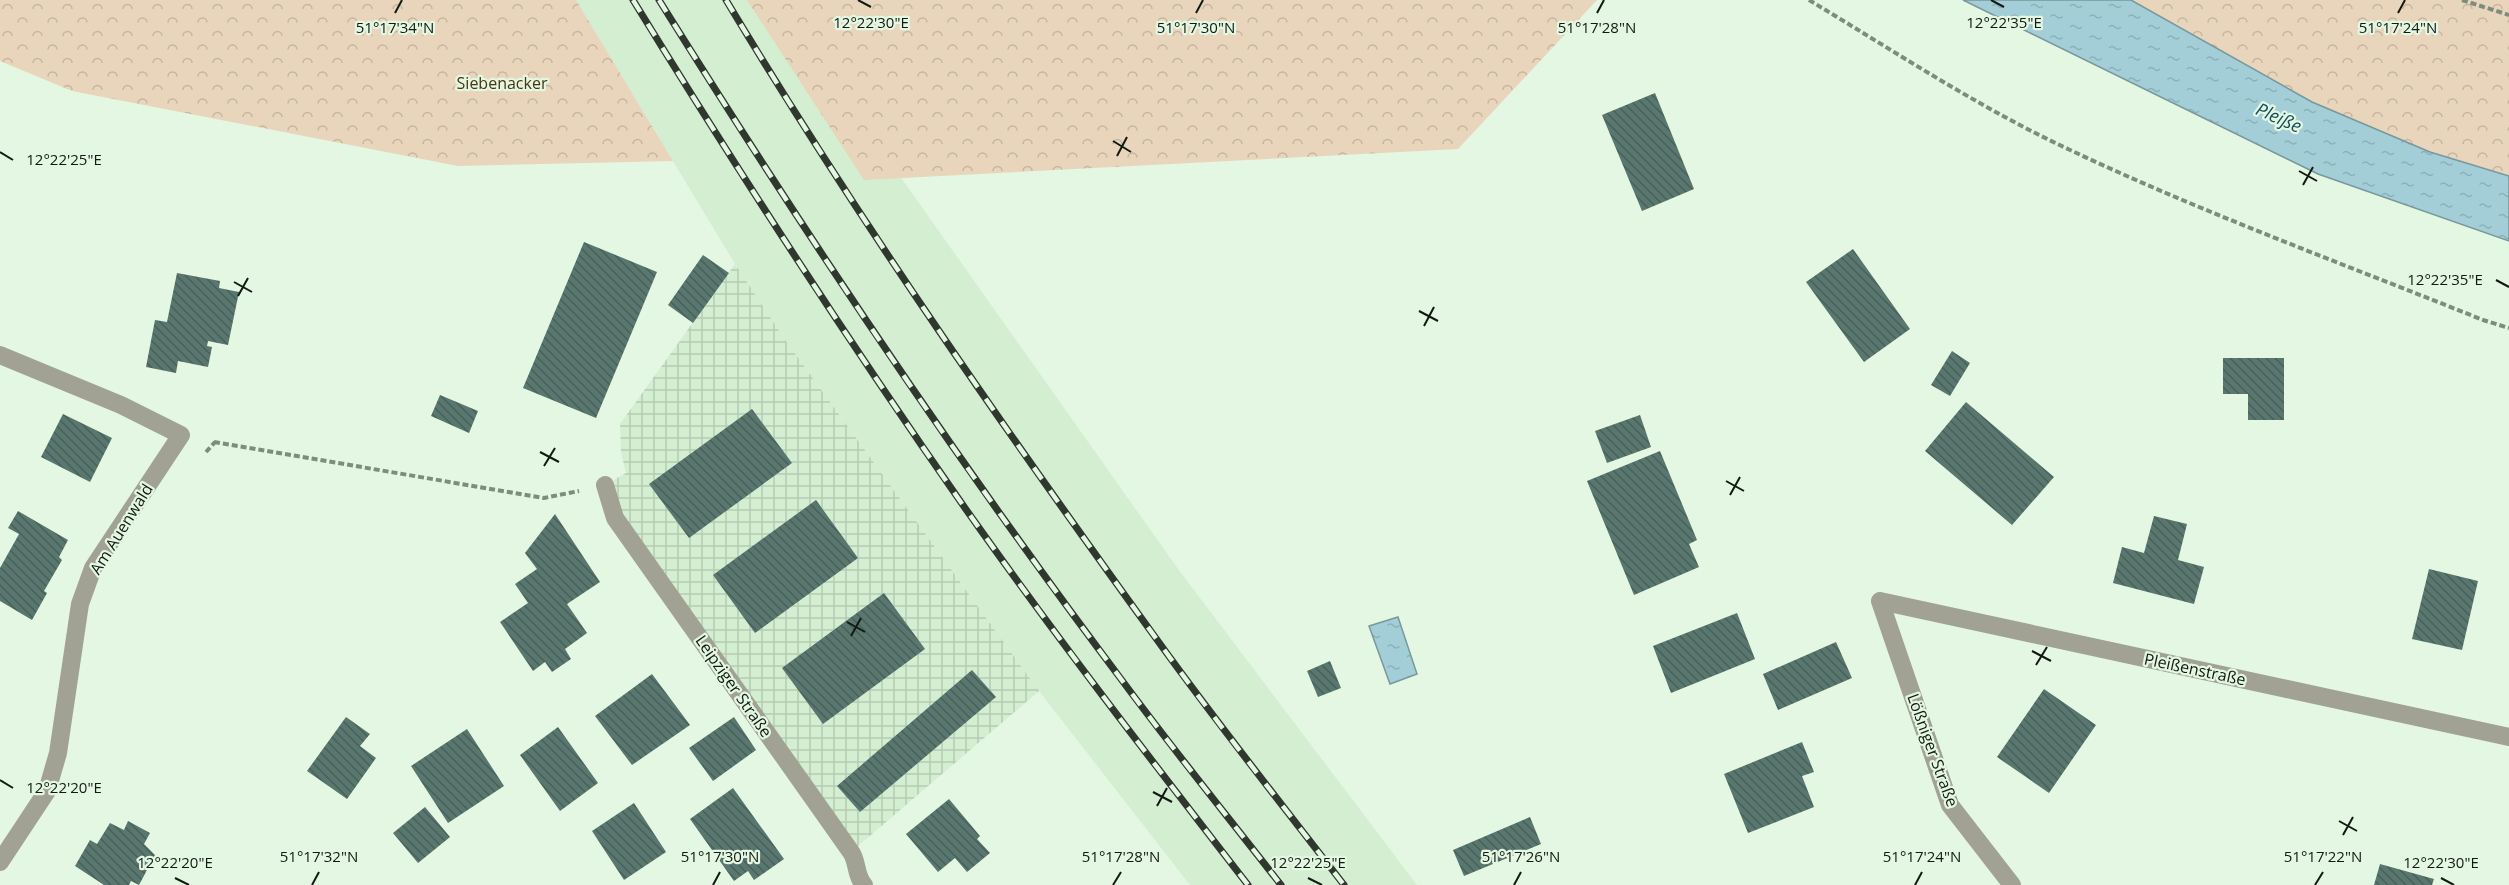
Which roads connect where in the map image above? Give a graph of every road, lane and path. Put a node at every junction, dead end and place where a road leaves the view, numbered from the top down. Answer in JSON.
{"nodes":[{"id":1,"x":1809,"y":0,"type":"edge"},
{"id":2,"x":2462,"y":0,"type":"edge"},
{"id":3,"x":2509,"y":15,"type":"edge"},
{"id":4,"x":2509,"y":328,"type":"edge"},
{"id":5,"x":0,"y":355,"type":"edge"},
{"id":6,"x":181,"y":435,"type":"junction"},
{"id":7,"x":605,"y":485,"type":"joint"},
{"id":8,"x":1880,"y":601,"type":"joint"},
{"id":9,"x":2509,"y":737,"type":"edge"},
{"id":10,"x":3,"y":851,"type":"edge"},
{"id":11,"x":857,"y":883,"type":"edge"},
{"id":12,"x":2012,"y":885,"type":"edge"}],
"edges":[{"from":1,"to":4,"type":"path"},
{"from":2,"to":3,"type":"path"},
{"from":5,"to":6,"type":"street"},
{"from":6,"to":7,"type":"path"},
{"from":6,"to":10,"type":"street","name":"Am Auenwald"},
{"from":7,"to":11,"type":"street","name":"Leipziger Straße"},
{"from":8,"to":9,"type":"street","name":"Pleißenstraße"},
{"from":8,"to":12,"type":"street","name":"Lößniger Straße"}]}
